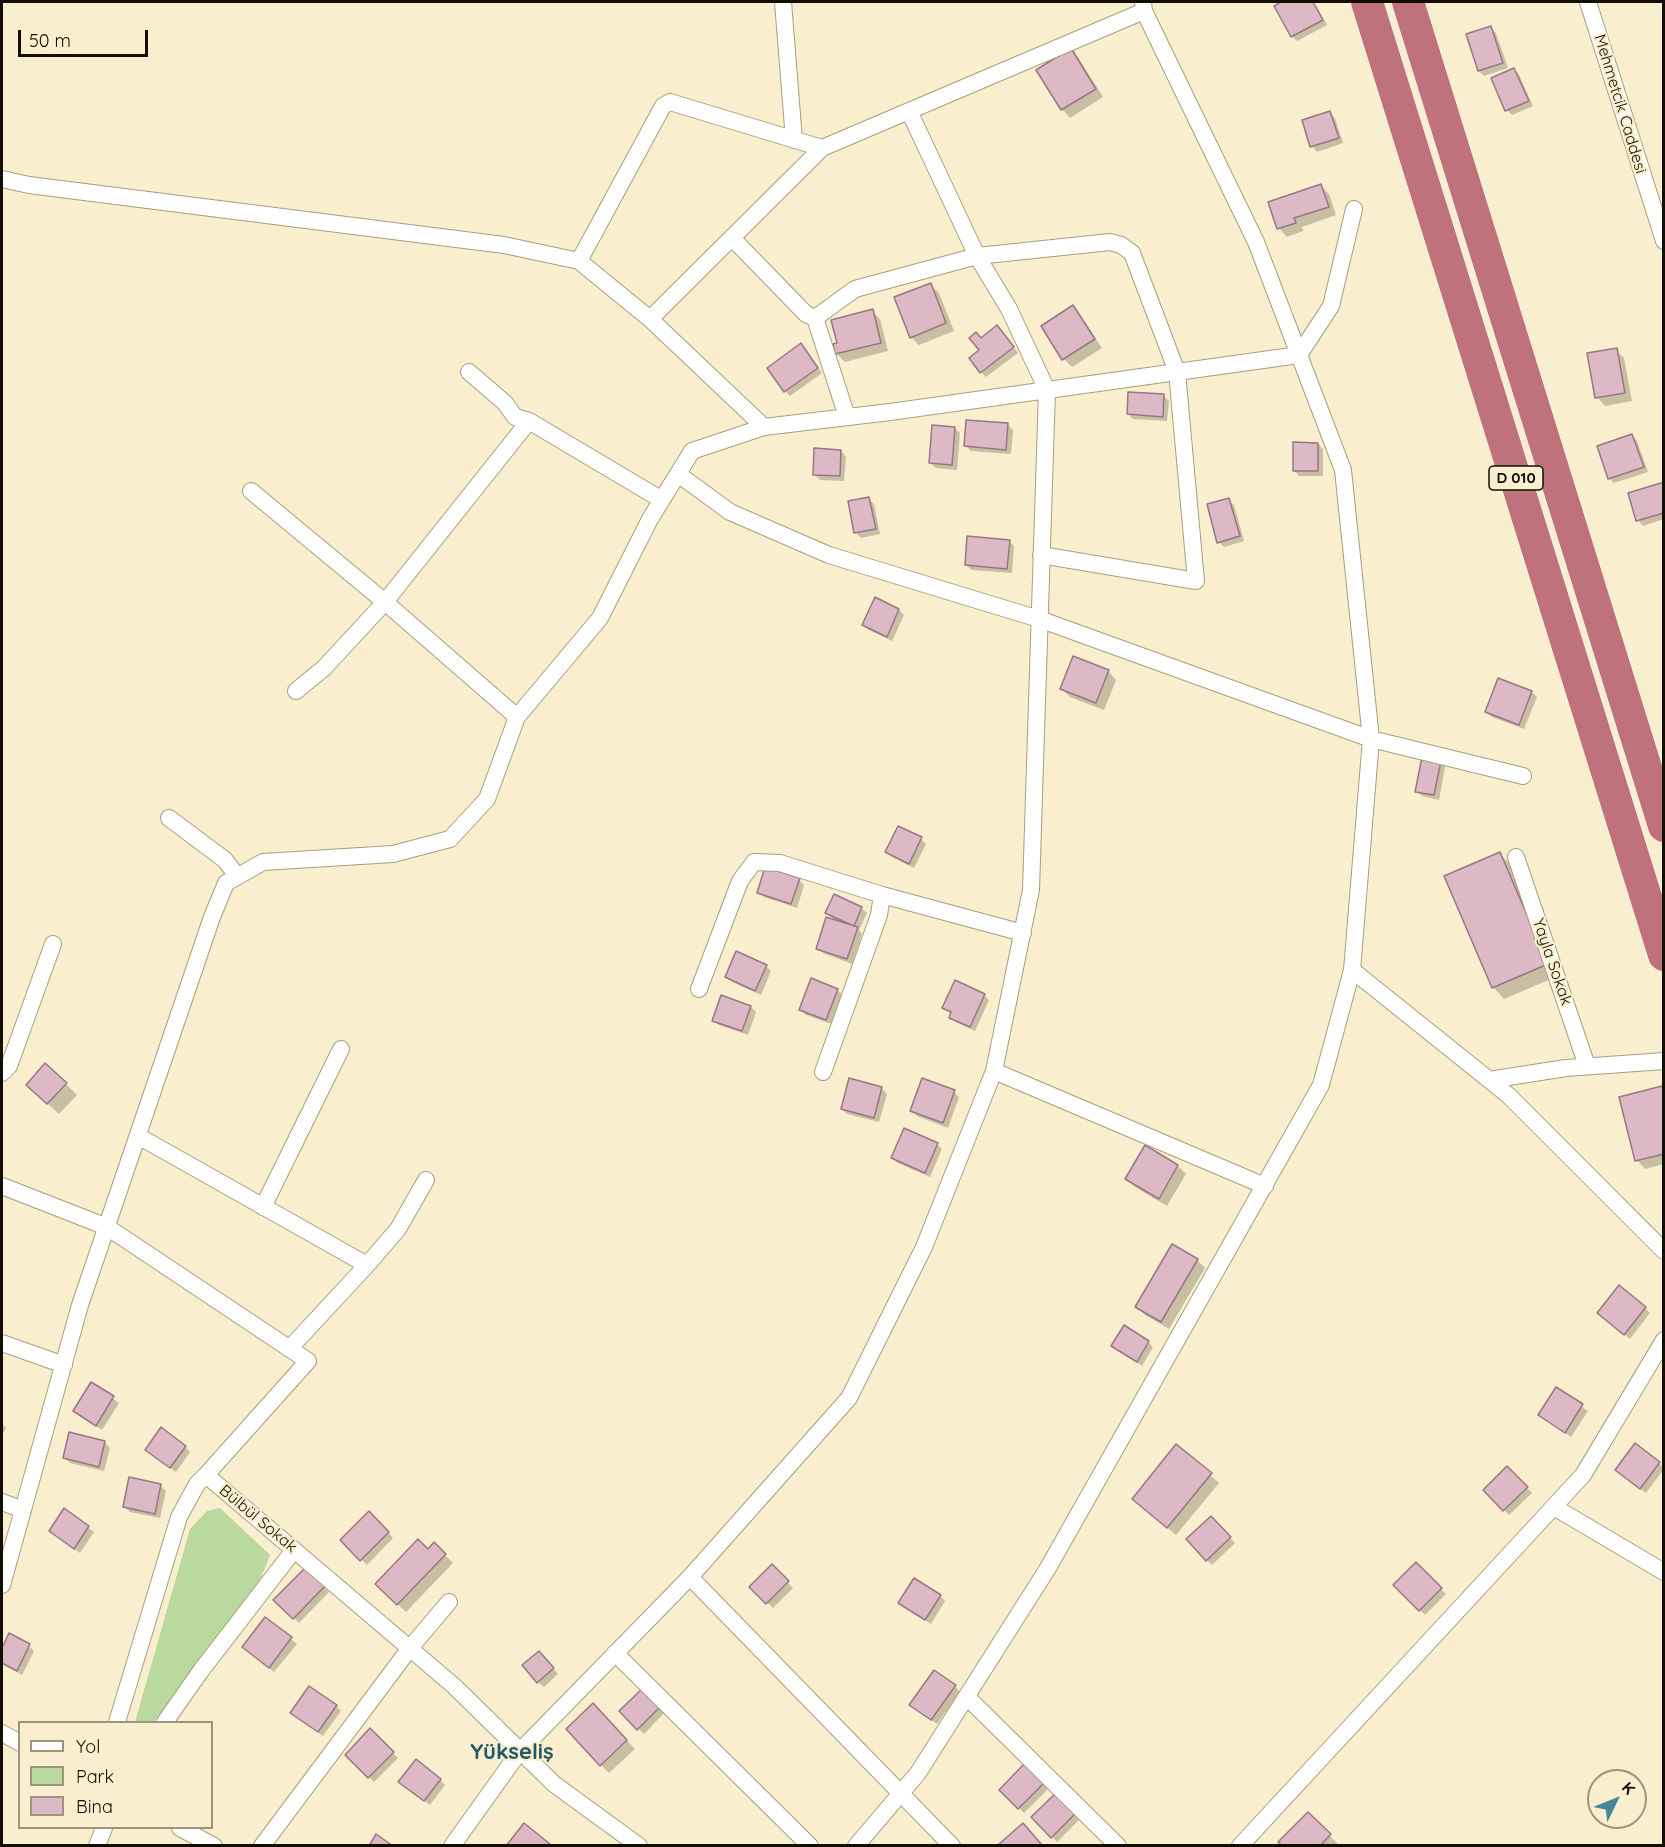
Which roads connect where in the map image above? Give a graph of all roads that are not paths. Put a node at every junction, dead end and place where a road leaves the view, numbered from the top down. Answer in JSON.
{"nodes":[{"id":1,"x":783,"y":2,"type":"edge"},
{"id":2,"x":1367,"y":2,"type":"edge"},
{"id":3,"x":1408,"y":2,"type":"edge"},
{"id":4,"x":1588,"y":2,"type":"edge"},
{"id":5,"x":1144,"y":6,"type":"edge"},
{"id":6,"x":909,"y":111,"type":"junction"},
{"id":7,"x":794,"y":140,"type":"junction"},
{"id":8,"x":822,"y":148,"type":"junction"},
{"id":9,"x":2,"y":179,"type":"edge"},
{"id":10,"x":1354,"y":209,"type":"dead end"},
{"id":11,"x":732,"y":238,"type":"junction"},
{"id":12,"x":1664,"y":241,"type":"edge"},
{"id":13,"x":977,"y":256,"type":"junction"},
{"id":14,"x":579,"y":261,"type":"junction"},
{"id":15,"x":815,"y":318,"type":"junction"},
{"id":16,"x":650,"y":319,"type":"junction"},
{"id":17,"x":1299,"y":355,"type":"junction"},
{"id":18,"x":470,"y":372,"type":"dead end"},
{"id":19,"x":1177,"y":372,"type":"junction"},
{"id":20,"x":1047,"y":390,"type":"junction"},
{"id":21,"x":847,"y":417,"type":"junction"},
{"id":22,"x":529,"y":421,"type":"junction"},
{"id":23,"x":764,"y":427,"type":"junction"},
{"id":24,"x":678,"y":474,"type":"junction"},
{"id":25,"x":251,"y":491,"type":"dead end"},
{"id":26,"x":662,"y":500,"type":"junction"},
{"id":27,"x":1041,"y":555,"type":"junction"},
{"id":28,"x":385,"y":602,"type":"junction"},
{"id":29,"x":1039,"y":619,"type":"junction"},
{"id":30,"x":296,"y":691,"type":"dead end"},
{"id":31,"x":517,"y":717,"type":"junction"},
{"id":32,"x":1371,"y":739,"type":"junction"},
{"id":33,"x":1523,"y":776,"type":"dead end"},
{"id":34,"x":169,"y":818,"type":"dead end"},
{"id":35,"x":1664,"y":826,"type":"edge"},
{"id":36,"x":1516,"y":857,"type":"dead end"},
{"id":37,"x":237,"y":876,"type":"junction"},
{"id":38,"x":882,"y":895,"type":"junction"},
{"id":39,"x":1023,"y":933,"type":"junction"},
{"id":40,"x":53,"y":944,"type":"dead end"},
{"id":41,"x":1664,"y":955,"type":"edge"},
{"id":42,"x":1352,"y":970,"type":"junction"},
{"id":43,"x":699,"y":989,"type":"dead end"},
{"id":44,"x":341,"y":1049,"type":"dead end"},
{"id":45,"x":1664,"y":1061,"type":"edge"},
{"id":46,"x":1587,"y":1066,"type":"junction"},
{"id":47,"x":994,"y":1071,"type":"junction"},
{"id":48,"x":823,"y":1072,"type":"dead end"},
{"id":49,"x":2,"y":1073,"type":"edge"},
{"id":50,"x":1489,"y":1080,"type":"junction"},
{"id":51,"x":138,"y":1136,"type":"junction"},
{"id":52,"x":426,"y":1180,"type":"dead end"},
{"id":53,"x":2,"y":1186,"type":"edge"},
{"id":54,"x":1264,"y":1186,"type":"junction"},
{"id":55,"x":263,"y":1207,"type":"junction"},
{"id":56,"x":107,"y":1227,"type":"junction"},
{"id":57,"x":1664,"y":1251,"type":"edge"},
{"id":58,"x":367,"y":1265,"type":"junction"},
{"id":59,"x":1664,"y":1340,"type":"edge"},
{"id":60,"x":2,"y":1343,"type":"edge"},
{"id":61,"x":289,"y":1349,"type":"junction"},
{"id":62,"x":64,"y":1365,"type":"junction"},
{"id":63,"x":206,"y":1475,"type":"junction"},
{"id":64,"x":2,"y":1502,"type":"edge"},
{"id":65,"x":1554,"y":1507,"type":"junction"},
{"id":66,"x":22,"y":1510,"type":"junction"},
{"id":67,"x":294,"y":1550,"type":"junction"},
{"id":68,"x":1664,"y":1572,"type":"edge"},
{"id":69,"x":690,"y":1577,"type":"junction"},
{"id":70,"x":2,"y":1585,"type":"edge"},
{"id":71,"x":449,"y":1602,"type":"dead end"},
{"id":72,"x":410,"y":1648,"type":"junction"},
{"id":73,"x":615,"y":1653,"type":"junction"},
{"id":74,"x":967,"y":1697,"type":"junction"},
{"id":75,"x":117,"y":1721,"type":"edge"},
{"id":76,"x":166,"y":1721,"type":"edge"},
{"id":77,"x":2,"y":1733,"type":"edge"},
{"id":78,"x":18,"y":1742,"type":"edge"},
{"id":79,"x":520,"y":1751,"type":"junction"},
{"id":80,"x":901,"y":1793,"type":"junction"},
{"id":81,"x":103,"y":1829,"type":"edge"},
{"id":82,"x":184,"y":1829,"type":"edge"},
{"id":83,"x":97,"y":1845,"type":"edge"},
{"id":84,"x":214,"y":1845,"type":"edge"},
{"id":85,"x":262,"y":1845,"type":"edge"},
{"id":86,"x":452,"y":1845,"type":"edge"},
{"id":87,"x":639,"y":1845,"type":"edge"},
{"id":88,"x":810,"y":1845,"type":"edge"},
{"id":89,"x":856,"y":1845,"type":"edge"},
{"id":90,"x":952,"y":1845,"type":"edge"},
{"id":91,"x":1118,"y":1845,"type":"edge"},
{"id":92,"x":1240,"y":1845,"type":"edge"}],
"edges":[{"from":1,"to":7,"type":"street"},
{"from":2,"to":41,"type":"highway","number":"D 010"},
{"from":3,"to":35,"type":"highway","number":"D 010"},
{"from":4,"to":12,"type":"street","name":"Mehmetcik Caddesi"},
{"from":5,"to":6,"type":"street"},
{"from":5,"to":17,"type":"street"},
{"from":6,"to":8,"type":"street"},
{"from":6,"to":13,"type":"street"},
{"from":7,"to":8,"type":"street"},
{"from":7,"to":14,"type":"street"},
{"from":8,"to":11,"type":"street"},
{"from":9,"to":14,"type":"street"},
{"from":10,"to":17,"type":"street"},
{"from":11,"to":15,"type":"street"},
{"from":11,"to":16,"type":"street"},
{"from":13,"to":15,"type":"street"},
{"from":13,"to":19,"type":"street"},
{"from":13,"to":20,"type":"street"},
{"from":14,"to":16,"type":"street"},
{"from":15,"to":21,"type":"street"},
{"from":16,"to":23,"type":"street"},
{"from":17,"to":19,"type":"street"},
{"from":17,"to":32,"type":"street"},
{"from":18,"to":22,"type":"street"},
{"from":19,"to":20,"type":"street"},
{"from":19,"to":27,"type":"street"},
{"from":20,"to":21,"type":"street"},
{"from":20,"to":27,"type":"street"},
{"from":21,"to":23,"type":"street"},
{"from":22,"to":26,"type":"street"},
{"from":22,"to":28,"type":"street"},
{"from":23,"to":24,"type":"street"},
{"from":24,"to":26,"type":"street"},
{"from":24,"to":29,"type":"street"},
{"from":25,"to":28,"type":"street"},
{"from":26,"to":31,"type":"street"},
{"from":27,"to":29,"type":"street"},
{"from":28,"to":30,"type":"street"},
{"from":28,"to":31,"type":"street"},
{"from":29,"to":32,"type":"street"},
{"from":29,"to":39,"type":"street"},
{"from":31,"to":37,"type":"street"},
{"from":32,"to":33,"type":"street"},
{"from":32,"to":42,"type":"street"},
{"from":34,"to":37,"type":"street"},
{"from":36,"to":46,"type":"street","name":"Yayla Sokak"},
{"from":37,"to":51,"type":"street"},
{"from":38,"to":39,"type":"street"},
{"from":38,"to":43,"type":"street"},
{"from":38,"to":48,"type":"street"},
{"from":39,"to":47,"type":"street"},
{"from":40,"to":49,"type":"street"},
{"from":42,"to":50,"type":"street"},
{"from":42,"to":54,"type":"street"},
{"from":44,"to":55,"type":"street"},
{"from":45,"to":46,"type":"street"},
{"from":46,"to":50,"type":"street"},
{"from":47,"to":54,"type":"street"},
{"from":47,"to":69,"type":"street"},
{"from":50,"to":57,"type":"street"},
{"from":51,"to":55,"type":"street"},
{"from":51,"to":56,"type":"street"},
{"from":52,"to":58,"type":"street"},
{"from":53,"to":56,"type":"street","name":"Bülbül Sokak"},
{"from":54,"to":74,"type":"street"},
{"from":55,"to":58,"type":"street"},
{"from":56,"to":61,"type":"street","name":"Bülbül Sokak"},
{"from":56,"to":62,"type":"street"},
{"from":58,"to":61,"type":"street"},
{"from":59,"to":65,"type":"street"},
{"from":60,"to":62,"type":"street"},
{"from":61,"to":63,"type":"street","name":"Bülbül Sokak"},
{"from":62,"to":66,"type":"street"},
{"from":63,"to":67,"type":"street","name":"Bülbül Sokak"},
{"from":63,"to":75,"type":"street"},
{"from":64,"to":66,"type":"street"},
{"from":65,"to":68,"type":"street"},
{"from":65,"to":92,"type":"street"},
{"from":66,"to":70,"type":"street"},
{"from":67,"to":72,"type":"street","name":"Bülbül Sokak"},
{"from":67,"to":76,"type":"street"},
{"from":69,"to":73,"type":"street"},
{"from":69,"to":80,"type":"street"},
{"from":71,"to":72,"type":"street"},
{"from":72,"to":79,"type":"street","name":"Bülbül Sokak"},
{"from":72,"to":85,"type":"street"},
{"from":73,"to":79,"type":"street"},
{"from":73,"to":88,"type":"street"},
{"from":74,"to":80,"type":"street"},
{"from":74,"to":91,"type":"street"},
{"from":77,"to":78,"type":"street"},
{"from":79,"to":86,"type":"street"},
{"from":79,"to":87,"type":"street","name":"Bülbül Sokak"},
{"from":80,"to":89,"type":"street"},
{"from":80,"to":90,"type":"street"},
{"from":81,"to":83,"type":"street"},
{"from":82,"to":84,"type":"street"}]}
